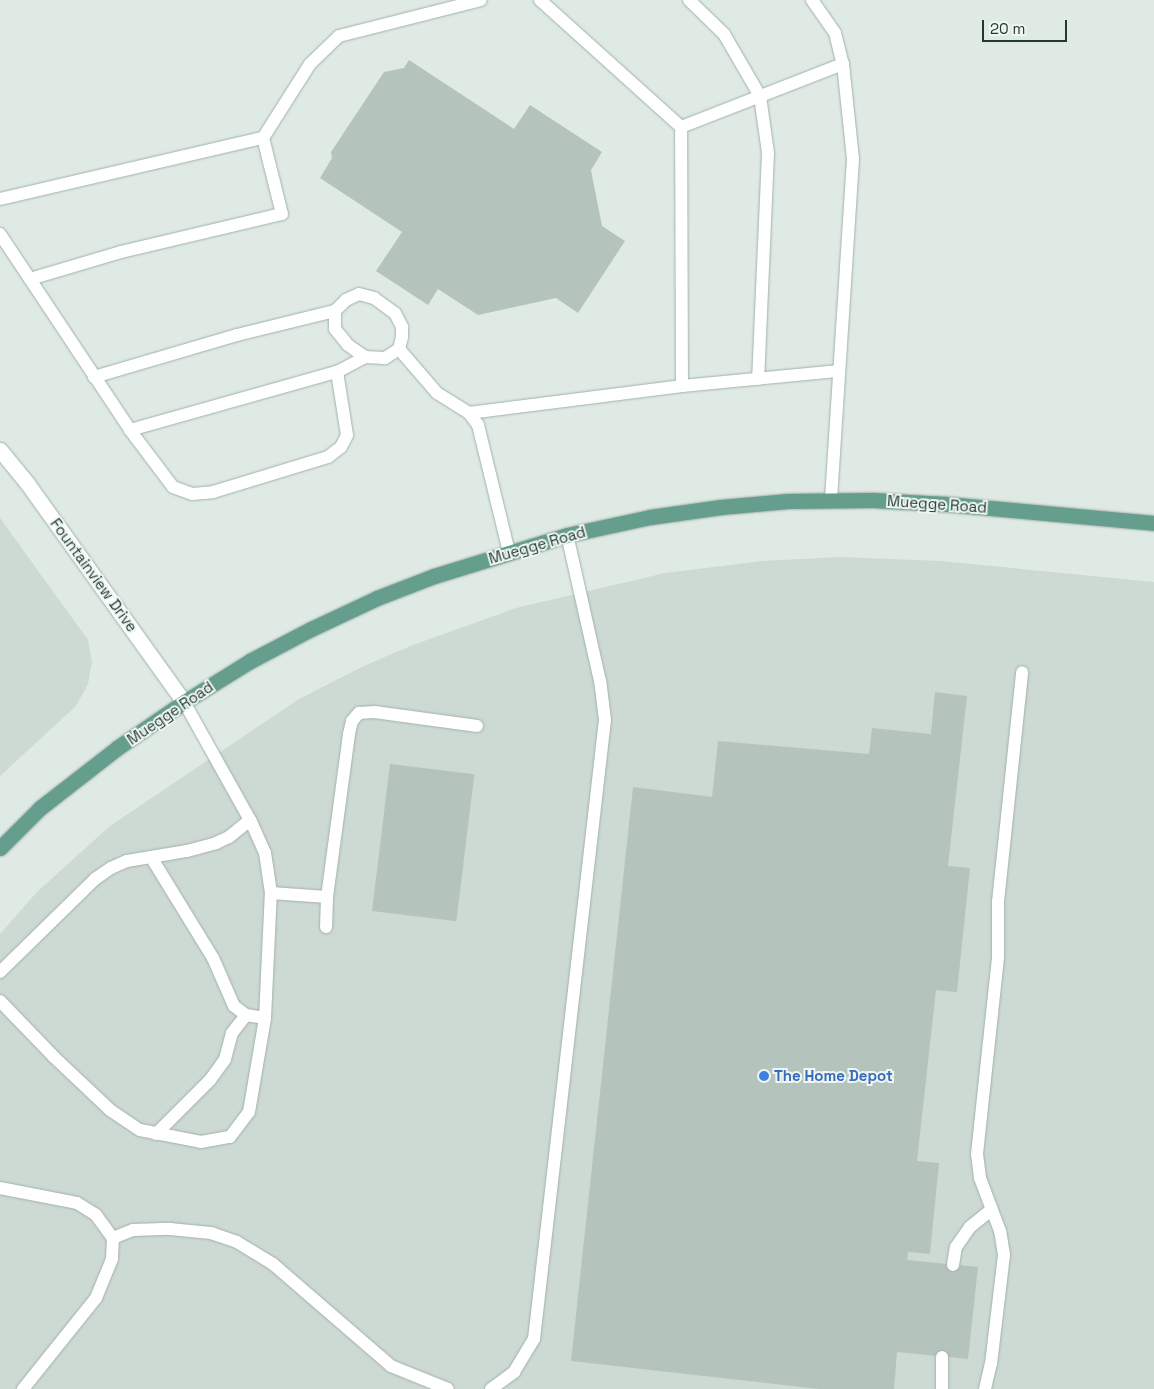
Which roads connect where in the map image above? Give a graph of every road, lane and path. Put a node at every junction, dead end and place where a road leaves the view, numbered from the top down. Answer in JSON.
{"nodes":[{"id":1,"x":481,"y":0,"type":"edge"},
{"id":2,"x":540,"y":0,"type":"edge"},
{"id":3,"x":690,"y":0,"type":"edge"},
{"id":4,"x":812,"y":0,"type":"edge"},
{"id":5,"x":843,"y":64,"type":"junction"},
{"id":6,"x":760,"y":96,"type":"junction"},
{"id":7,"x":681,"y":127,"type":"junction"},
{"id":8,"x":263,"y":138,"type":"junction"},
{"id":9,"x":0,"y":199,"type":"edge"},
{"id":10,"x":0,"y":234,"type":"edge"},
{"id":11,"x":30,"y":279,"type":"junction"},
{"id":12,"x":335,"y":311,"type":"junction"},
{"id":13,"x":399,"y":349,"type":"junction"},
{"id":14,"x":365,"y":357,"type":"junction"},
{"id":15,"x":839,"y":370,"type":"junction"},
{"id":16,"x":337,"y":372,"type":"junction"},
{"id":17,"x":94,"y":377,"type":"junction"},
{"id":18,"x":758,"y":379,"type":"junction"},
{"id":19,"x":682,"y":386,"type":"junction"},
{"id":20,"x":469,"y":413,"type":"junction"},
{"id":21,"x":130,"y":430,"type":"junction"},
{"id":22,"x":0,"y":450,"type":"edge"},
{"id":23,"x":831,"y":501,"type":"junction"},
{"id":24,"x":1154,"y":523,"type":"edge"},
{"id":25,"x":567,"y":535,"type":"junction"},
{"id":26,"x":508,"y":552,"type":"junction"},
{"id":27,"x":1022,"y":672,"type":"dead end"},
{"id":28,"x":184,"y":702,"type":"junction"},
{"id":29,"x":477,"y":726,"type":"dead end"},
{"id":30,"x":250,"y":820,"type":"junction"},
{"id":31,"x":0,"y":848,"type":"edge"},
{"id":32,"x":151,"y":857,"type":"junction"},
{"id":33,"x":271,"y":893,"type":"junction"},
{"id":34,"x":327,"y":897,"type":"junction"},
{"id":35,"x":326,"y":927,"type":"dead end"},
{"id":36,"x":0,"y":972,"type":"edge"},
{"id":37,"x":0,"y":1001,"type":"edge"},
{"id":38,"x":246,"y":1015,"type":"junction"},
{"id":39,"x":265,"y":1018,"type":"junction"},
{"id":40,"x":156,"y":1134,"type":"junction"},
{"id":41,"x":0,"y":1188,"type":"edge"},
{"id":42,"x":992,"y":1209,"type":"junction"},
{"id":43,"x":113,"y":1238,"type":"junction"},
{"id":44,"x":953,"y":1265,"type":"dead end"},
{"id":45,"x":942,"y":1357,"type":"dead end"},
{"id":46,"x":23,"y":1389,"type":"edge"},
{"id":47,"x":448,"y":1389,"type":"edge"},
{"id":48,"x":491,"y":1389,"type":"edge"},
{"id":49,"x":942,"y":1389,"type":"edge"},
{"id":50,"x":985,"y":1389,"type":"edge"}],
"edges":[{"from":1,"to":8,"type":"lane"},
{"from":2,"to":7,"type":"lane"},
{"from":3,"to":6,"type":"lane"},
{"from":4,"to":5,"type":"lane"},
{"from":5,"to":6,"type":"lane"},
{"from":5,"to":15,"type":"lane"},
{"from":6,"to":7,"type":"lane"},
{"from":6,"to":18,"type":"lane"},
{"from":7,"to":19,"type":"lane"},
{"from":8,"to":9,"type":"lane"},
{"from":8,"to":11,"type":"lane"},
{"from":10,"to":11,"type":"lane"},
{"from":11,"to":17,"type":"lane"},
{"from":12,"to":13,"type":"lane"},
{"from":12,"to":14,"type":"lane"},
{"from":12,"to":17,"type":"lane"},
{"from":13,"to":14,"type":"lane"},
{"from":13,"to":20,"type":"lane"},
{"from":14,"to":16,"type":"lane"},
{"from":15,"to":18,"type":"lane"},
{"from":15,"to":23,"type":"lane"},
{"from":16,"to":21,"type":"lane"},
{"from":16,"to":21,"type":"lane"},
{"from":17,"to":21,"type":"lane"},
{"from":18,"to":19,"type":"lane"},
{"from":19,"to":20,"type":"lane"},
{"from":20,"to":26,"type":"lane"},
{"from":22,"to":28,"type":"street","name":"Fountainview Drive"},
{"from":23,"to":24,"type":"main road","name":"Muegge Road"},
{"from":23,"to":25,"type":"main road","name":"Muegge Road"},
{"from":25,"to":26,"type":"main road","name":"Muegge Road"},
{"from":25,"to":48,"type":"lane"},
{"from":26,"to":28,"type":"main road","name":"Muegge Road"},
{"from":27,"to":42,"type":"lane"},
{"from":28,"to":30,"type":"lane"},
{"from":28,"to":31,"type":"main road","name":"Muegge Road"},
{"from":29,"to":34,"type":"lane"},
{"from":30,"to":32,"type":"lane"},
{"from":30,"to":33,"type":"lane"},
{"from":32,"to":36,"type":"lane"},
{"from":32,"to":38,"type":"lane"},
{"from":33,"to":34,"type":"lane"},
{"from":33,"to":39,"type":"lane"},
{"from":34,"to":35,"type":"lane"},
{"from":37,"to":40,"type":"lane"},
{"from":38,"to":39,"type":"lane"},
{"from":38,"to":40,"type":"lane"},
{"from":39,"to":40,"type":"lane"},
{"from":41,"to":43,"type":"lane"},
{"from":42,"to":44,"type":"lane"},
{"from":42,"to":50,"type":"lane"},
{"from":43,"to":46,"type":"lane"},
{"from":43,"to":47,"type":"lane"},
{"from":45,"to":49,"type":"lane"}]}
